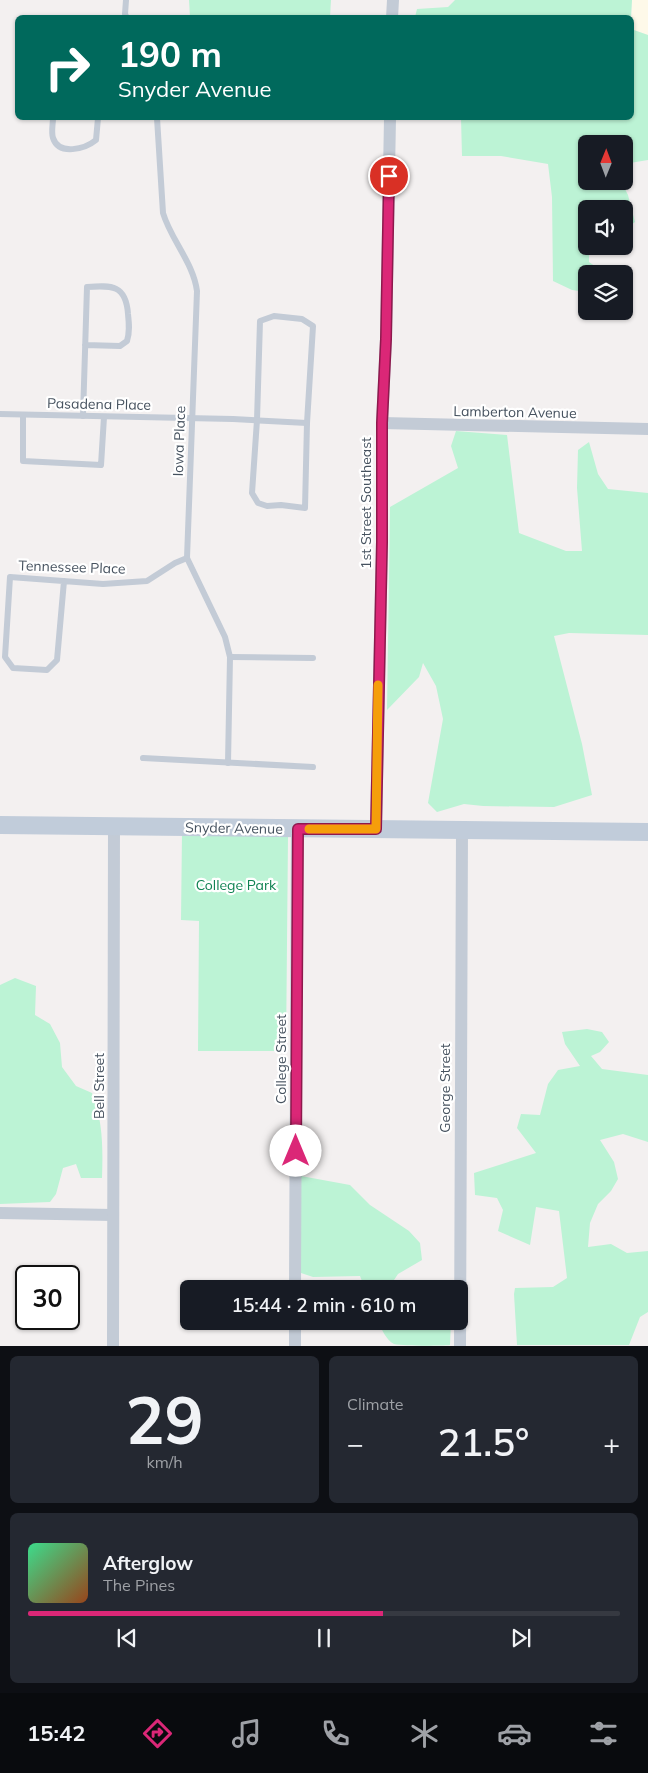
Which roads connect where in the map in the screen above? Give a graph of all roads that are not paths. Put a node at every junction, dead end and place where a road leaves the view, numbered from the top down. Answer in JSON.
{"nodes":[{"id":1,"x":126,"y":0,"type":"edge"},
{"id":2,"x":393,"y":0,"type":"edge"},
{"id":3,"x":126,"y":15,"type":"edge"},
{"id":4,"x":392,"y":15,"type":"edge"},
{"id":5,"x":53,"y":120,"type":"edge"},
{"id":6,"x":98,"y":120,"type":"edge"},
{"id":7,"x":157,"y":120,"type":"edge"},
{"id":8,"x":390,"y":120,"type":"edge"},
{"id":9,"x":85,"y":345,"type":"junction"},
{"id":10,"x":0,"y":414,"type":"edge"},
{"id":11,"x":24,"y":414,"type":"junction"},
{"id":12,"x":83,"y":416,"type":"junction"},
{"id":13,"x":104,"y":417,"type":"junction"},
{"id":14,"x":193,"y":418,"type":"junction"},
{"id":15,"x":258,"y":420,"type":"junction"},
{"id":16,"x":307,"y":423,"type":"junction"},
{"id":17,"x":382,"y":423,"type":"junction"},
{"id":18,"x":648,"y":429,"type":"edge"},
{"id":19,"x":187,"y":558,"type":"junction"},
{"id":20,"x":64,"y":581,"type":"junction"},
{"id":21,"x":230,"y":657,"type":"junction"},
{"id":22,"x":314,"y":658,"type":"dead end"},
{"id":23,"x":143,"y":758,"type":"dead end"},
{"id":24,"x":228,"y":763,"type":"junction"},
{"id":25,"x":313,"y":767,"type":"dead end"},
{"id":26,"x":0,"y":825,"type":"edge"},
{"id":27,"x":114,"y":826,"type":"junction"},
{"id":28,"x":298,"y":829,"type":"junction"},
{"id":29,"x":376,"y":829,"type":"junction"},
{"id":30,"x":462,"y":830,"type":"junction"},
{"id":31,"x":648,"y":832,"type":"edge"},
{"id":32,"x":0,"y":1214,"type":"edge"},
{"id":33,"x":113,"y":1215,"type":"junction"},
{"id":34,"x":295,"y":1280,"type":"edge"},
{"id":35,"x":295,"y":1330,"type":"edge"},
{"id":36,"x":113,"y":1346,"type":"edge"},
{"id":37,"x":295,"y":1346,"type":"edge"},
{"id":38,"x":460,"y":1346,"type":"edge"}],
"edges":[{"from":1,"to":3,"type":"lane"},
{"from":2,"to":4,"type":"street"},
{"from":5,"to":6,"type":"lane"},
{"from":7,"to":14,"type":"lane","name":"Iowa Place"},
{"from":8,"to":17,"type":"street","name":"1st Street Southeast"},
{"from":9,"to":9,"type":"lane"},
{"from":9,"to":12,"type":"lane"},
{"from":10,"to":11,"type":"lane","name":"Pasadena Place"},
{"from":11,"to":12,"type":"lane","name":"Pasadena Place"},
{"from":11,"to":13,"type":"lane"},
{"from":12,"to":13,"type":"lane","name":"Pasadena Place"},
{"from":13,"to":14,"type":"lane","name":"Pasadena Place"},
{"from":14,"to":15,"type":"lane","name":"Pasadena Place"},
{"from":14,"to":19,"type":"lane","name":"Iowa Place"},
{"from":15,"to":16,"type":"lane","name":"Pasadena Place"},
{"from":15,"to":16,"type":"lane"},
{"from":15,"to":16,"type":"lane"},
{"from":17,"to":18,"type":"street","name":"Lamberton Avenue"},
{"from":17,"to":29,"type":"street","name":"1st Street Southeast"},
{"from":19,"to":20,"type":"lane","name":"Tennessee Place"},
{"from":19,"to":21,"type":"lane","name":"Iowa Place"},
{"from":20,"to":20,"type":"lane","name":"Tennessee Place"},
{"from":21,"to":22,"type":"lane"},
{"from":21,"to":24,"type":"lane","name":"Iowa Place"},
{"from":23,"to":24,"type":"lane"},
{"from":24,"to":25,"type":"lane"},
{"from":26,"to":27,"type":"main road","name":"Snyder Avenue"},
{"from":27,"to":28,"type":"main road","name":"Snyder Avenue"},
{"from":27,"to":33,"type":"street","name":"Bell Street"},
{"from":28,"to":29,"type":"main road","name":"Snyder Avenue"},
{"from":28,"to":34,"type":"street","name":"College Street"},
{"from":29,"to":30,"type":"main road","name":"Snyder Avenue"},
{"from":30,"to":31,"type":"main road","name":"Snyder Avenue"},
{"from":30,"to":38,"type":"street","name":"George Street"},
{"from":32,"to":33,"type":"street"},
{"from":33,"to":36,"type":"street","name":"Bell Street"},
{"from":35,"to":37,"type":"street"}]}
